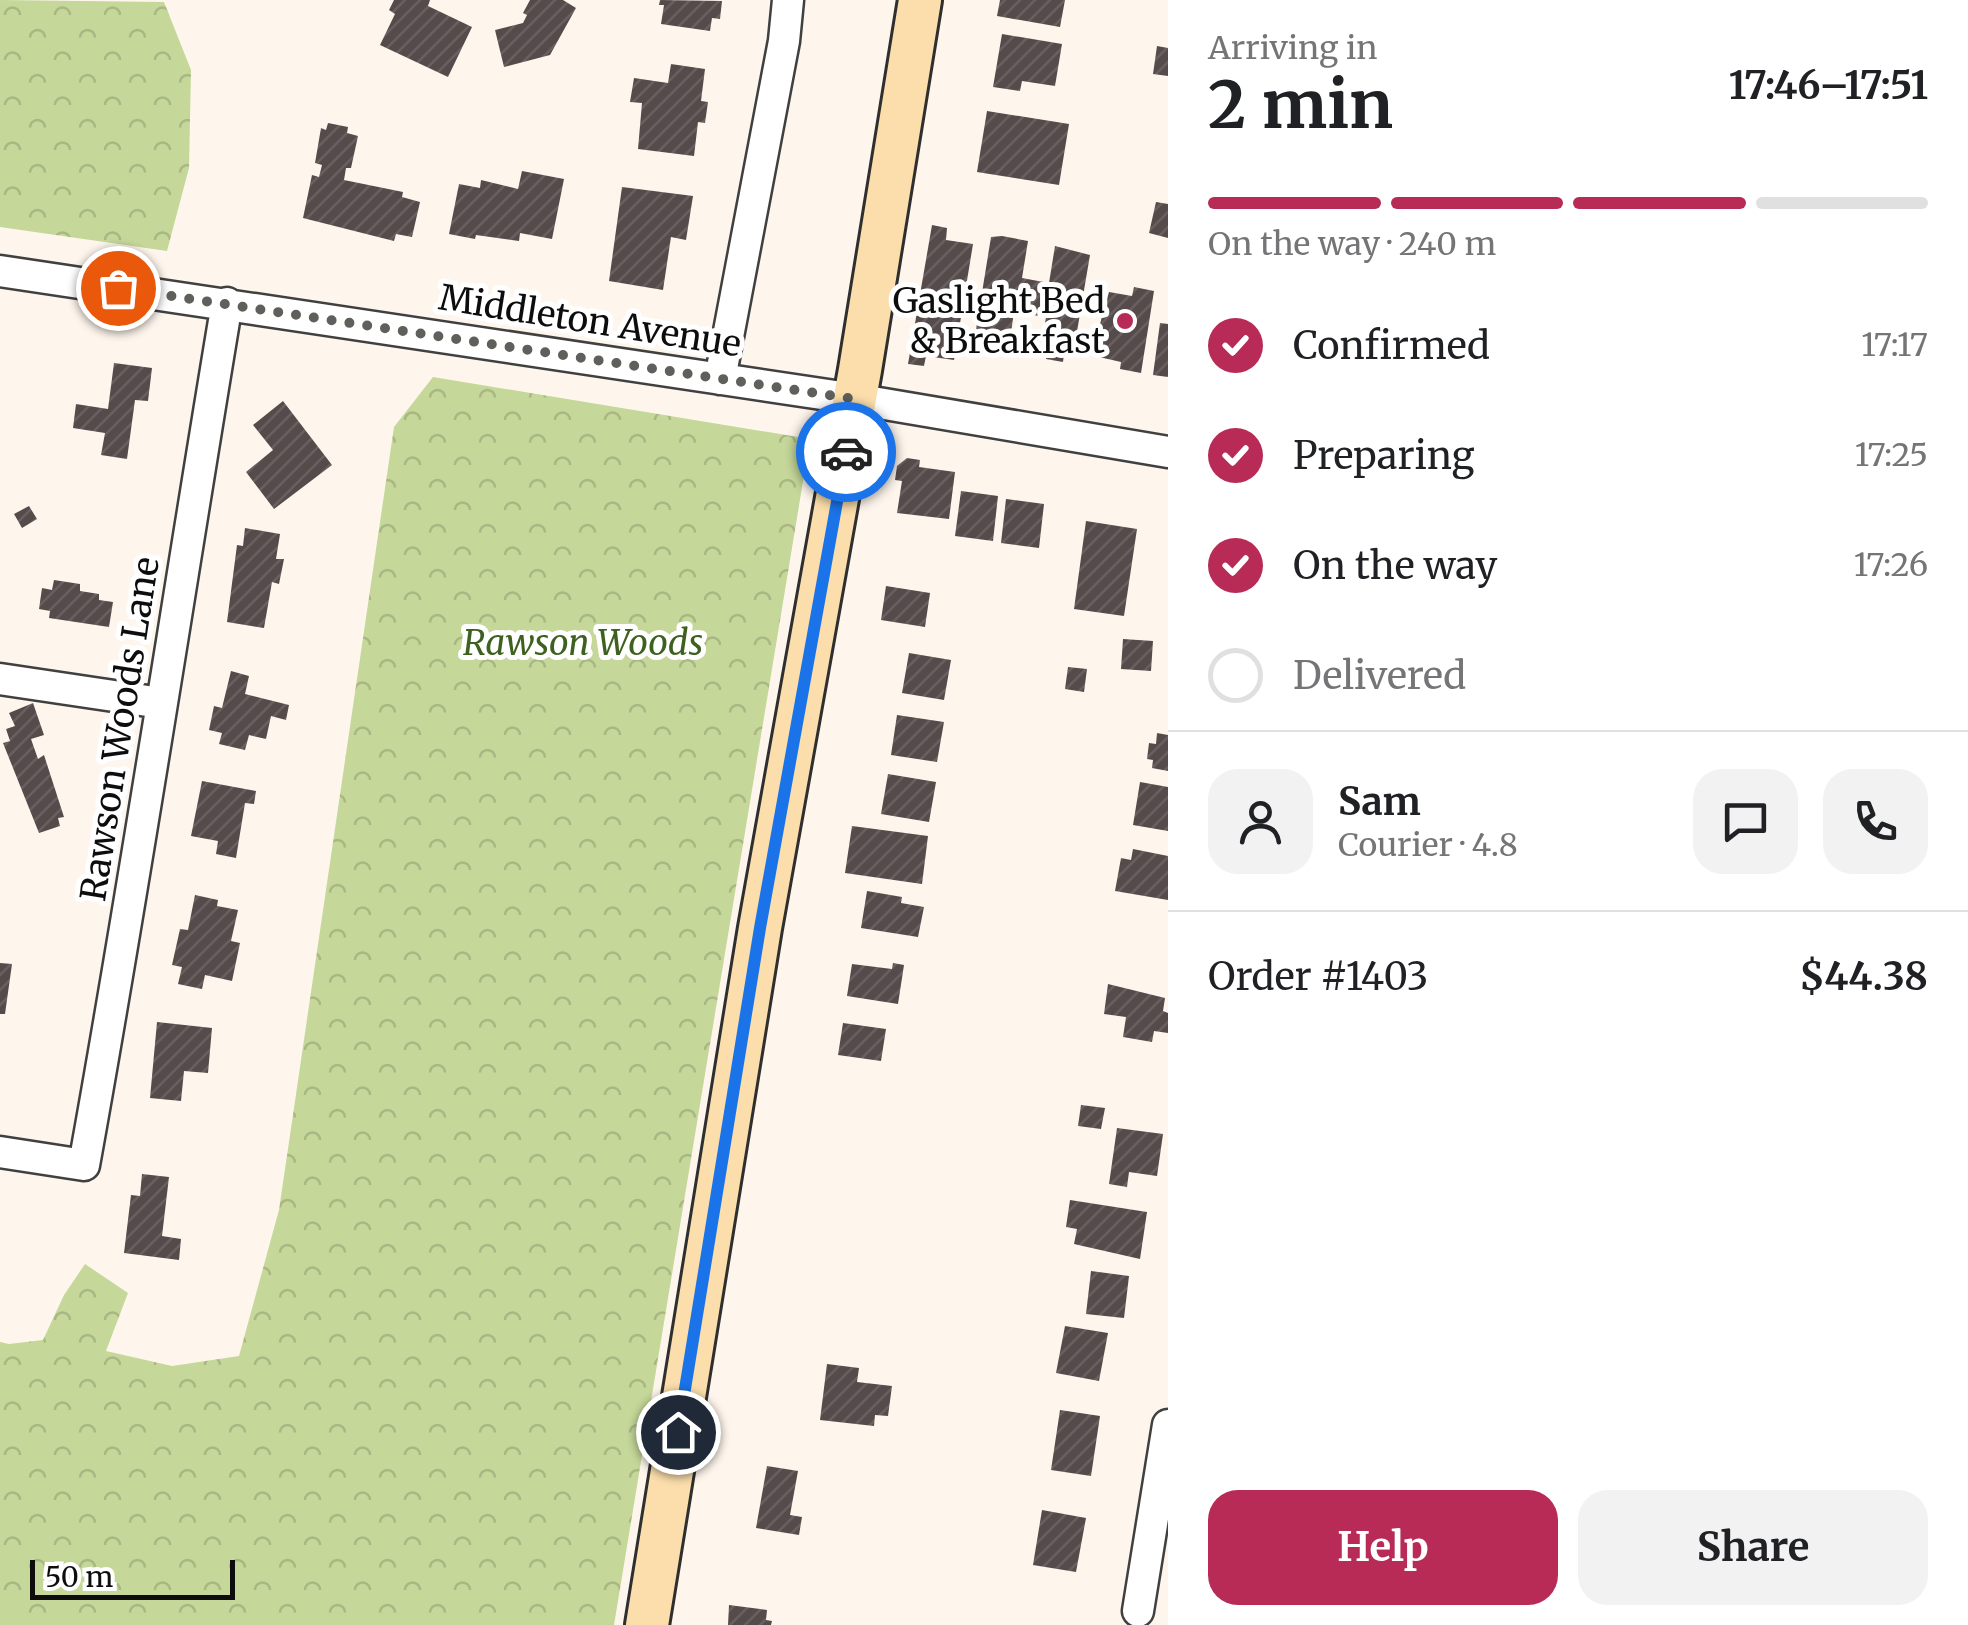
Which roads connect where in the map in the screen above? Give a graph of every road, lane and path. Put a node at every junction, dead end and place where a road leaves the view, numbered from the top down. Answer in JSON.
{"nodes":[{"id":1,"x":788,"y":0,"type":"edge"},
{"id":2,"x":920,"y":0,"type":"edge"},
{"id":3,"x":0,"y":271,"type":"edge"},
{"id":4,"x":227,"y":303,"type":"junction"},
{"id":5,"x":720,"y":380,"type":"junction"},
{"id":6,"x":855,"y":399,"type":"junction"},
{"id":7,"x":1168,"y":452,"type":"edge"},
{"id":8,"x":0,"y":679,"type":"edge"},
{"id":9,"x":160,"y":703,"type":"junction"},
{"id":10,"x":0,"y":1152,"type":"edge"},
{"id":11,"x":1168,"y":1425,"type":"edge"},
{"id":12,"x":1138,"y":1612,"type":"dead end"},
{"id":13,"x":647,"y":1625,"type":"edge"}],
"edges":[{"from":1,"to":5,"type":"street"},
{"from":2,"to":6,"type":"street"},
{"from":3,"to":4,"type":"street","name":"Middleton Avenue"},
{"from":4,"to":5,"type":"street","name":"Middleton Avenue"},
{"from":4,"to":9,"type":"street","name":"Rawson Woods Lane"},
{"from":5,"to":6,"type":"street","name":"Middleton Avenue"},
{"from":6,"to":7,"type":"street","name":"Middleton Avenue"},
{"from":6,"to":13,"type":"street"},
{"from":8,"to":9,"type":"street"},
{"from":9,"to":10,"type":"street","name":"Rawson Woods Lane"},
{"from":11,"to":12,"type":"street"}]}
